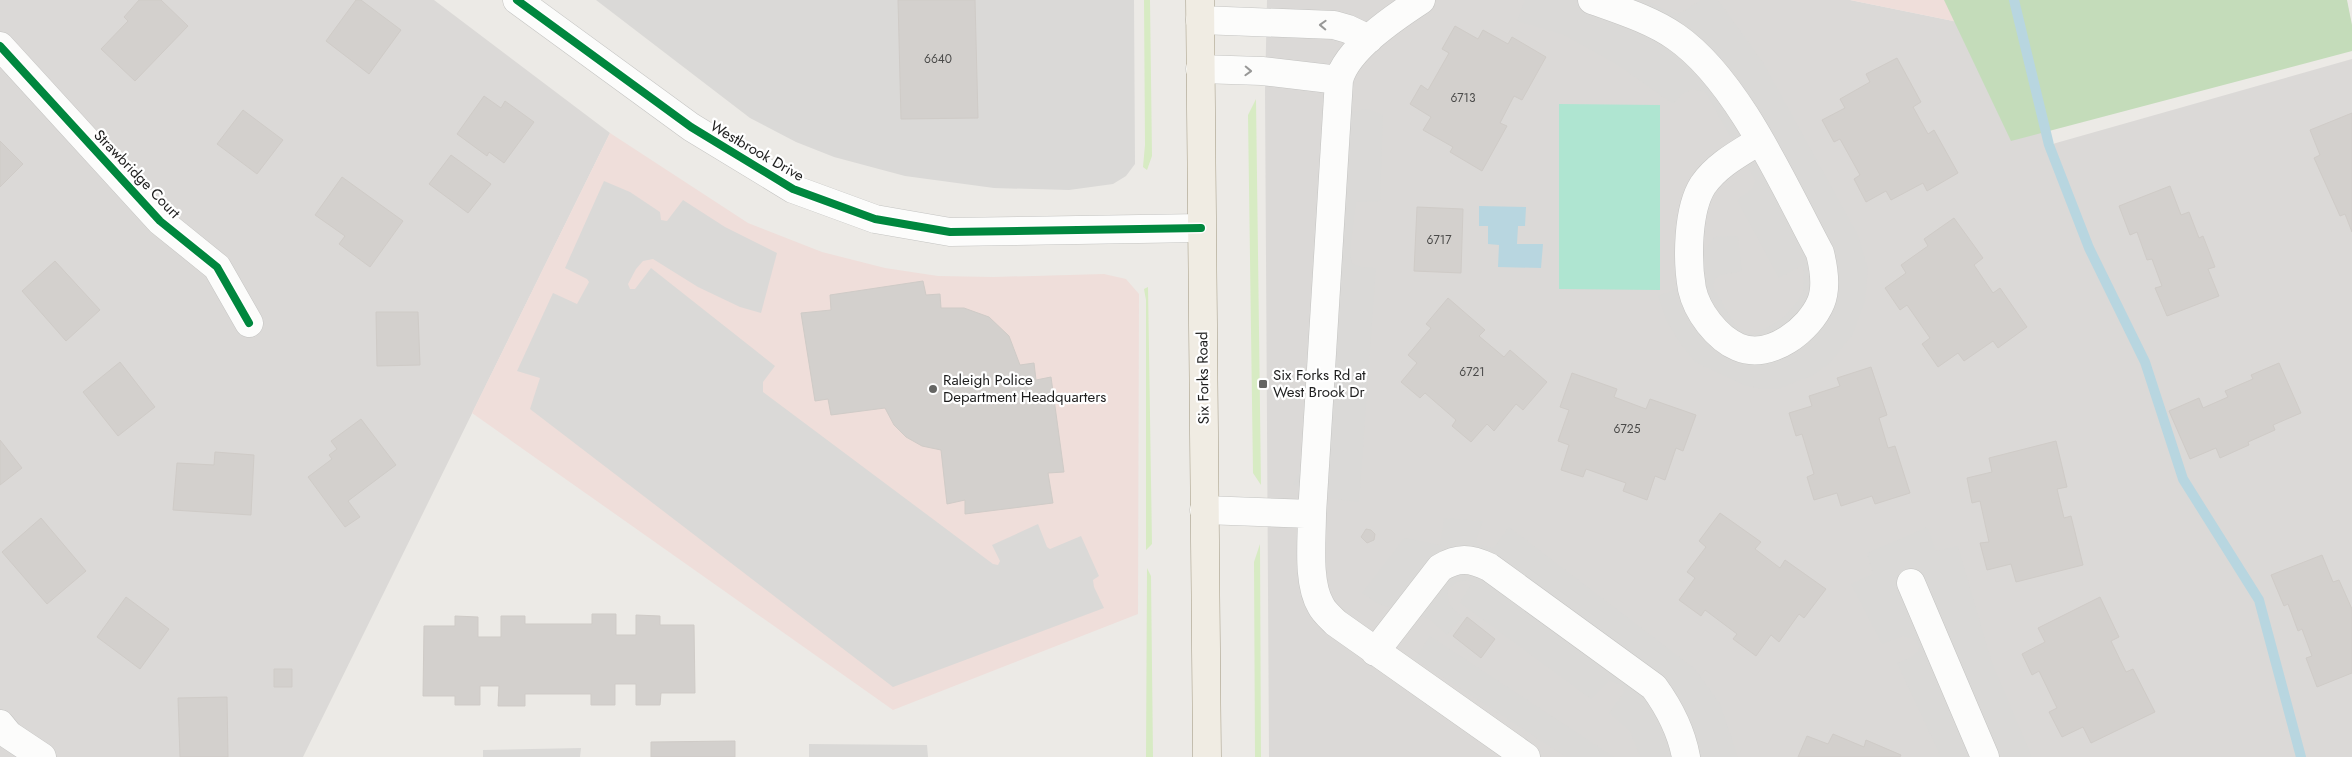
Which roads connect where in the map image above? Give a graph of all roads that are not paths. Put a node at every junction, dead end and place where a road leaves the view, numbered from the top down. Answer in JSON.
{"nodes":[{"id":1,"x":516,"y":0,"type":"edge"},
{"id":2,"x":1421,"y":0,"type":"edge"},
{"id":3,"x":1592,"y":0,"type":"edge"},
{"id":4,"x":1200,"y":10,"type":"edge"},
{"id":5,"x":1369,"y":39,"type":"junction"},
{"id":6,"x":0,"y":46,"type":"edge"},
{"id":7,"x":1200,"y":69,"type":"junction"},
{"id":8,"x":1339,"y":80,"type":"junction"},
{"id":9,"x":1759,"y":141,"type":"junction"},
{"id":10,"x":1201,"y":228,"type":"junction"},
{"id":11,"x":249,"y":323,"type":"dead end"},
{"id":12,"x":1204,"y":510,"type":"junction"},
{"id":13,"x":1312,"y":514,"type":"junction"},
{"id":14,"x":1911,"y":583,"type":"dead end"},
{"id":15,"x":1375,"y":652,"type":"junction"},
{"id":16,"x":0,"y":724,"type":"edge"},
{"id":17,"x":42,"y":757,"type":"edge"},
{"id":18,"x":1207,"y":757,"type":"edge"},
{"id":19,"x":1526,"y":757,"type":"edge"},
{"id":20,"x":1686,"y":757,"type":"edge"},
{"id":21,"x":1984,"y":757,"type":"edge"}],
"edges":[{"from":1,"to":10,"type":"street","name":"Westbrook Drive"},
{"from":2,"to":5,"type":"street"},
{"from":3,"to":9,"type":"street"},
{"from":5,"to":4,"type":"street","one_way":true},
{"from":4,"to":7,"type":"main road","name":"Six Forks Road"},
{"from":5,"to":8,"type":"street"},
{"from":6,"to":11,"type":"street","name":"Strawbridge Court"},
{"from":7,"to":8,"type":"street","one_way":true},
{"from":7,"to":10,"type":"main road","name":"Six Forks Road"},
{"from":8,"to":13,"type":"street"},
{"from":9,"to":9,"type":"street"},
{"from":10,"to":12,"type":"main road","name":"Six Forks Road"},
{"from":12,"to":13,"type":"street"},
{"from":12,"to":18,"type":"main road","name":"Six Forks Road"},
{"from":13,"to":15,"type":"street"},
{"from":14,"to":21,"type":"street"},
{"from":15,"to":19,"type":"street"},
{"from":15,"to":20,"type":"street"},
{"from":16,"to":17,"type":"street"}]}
